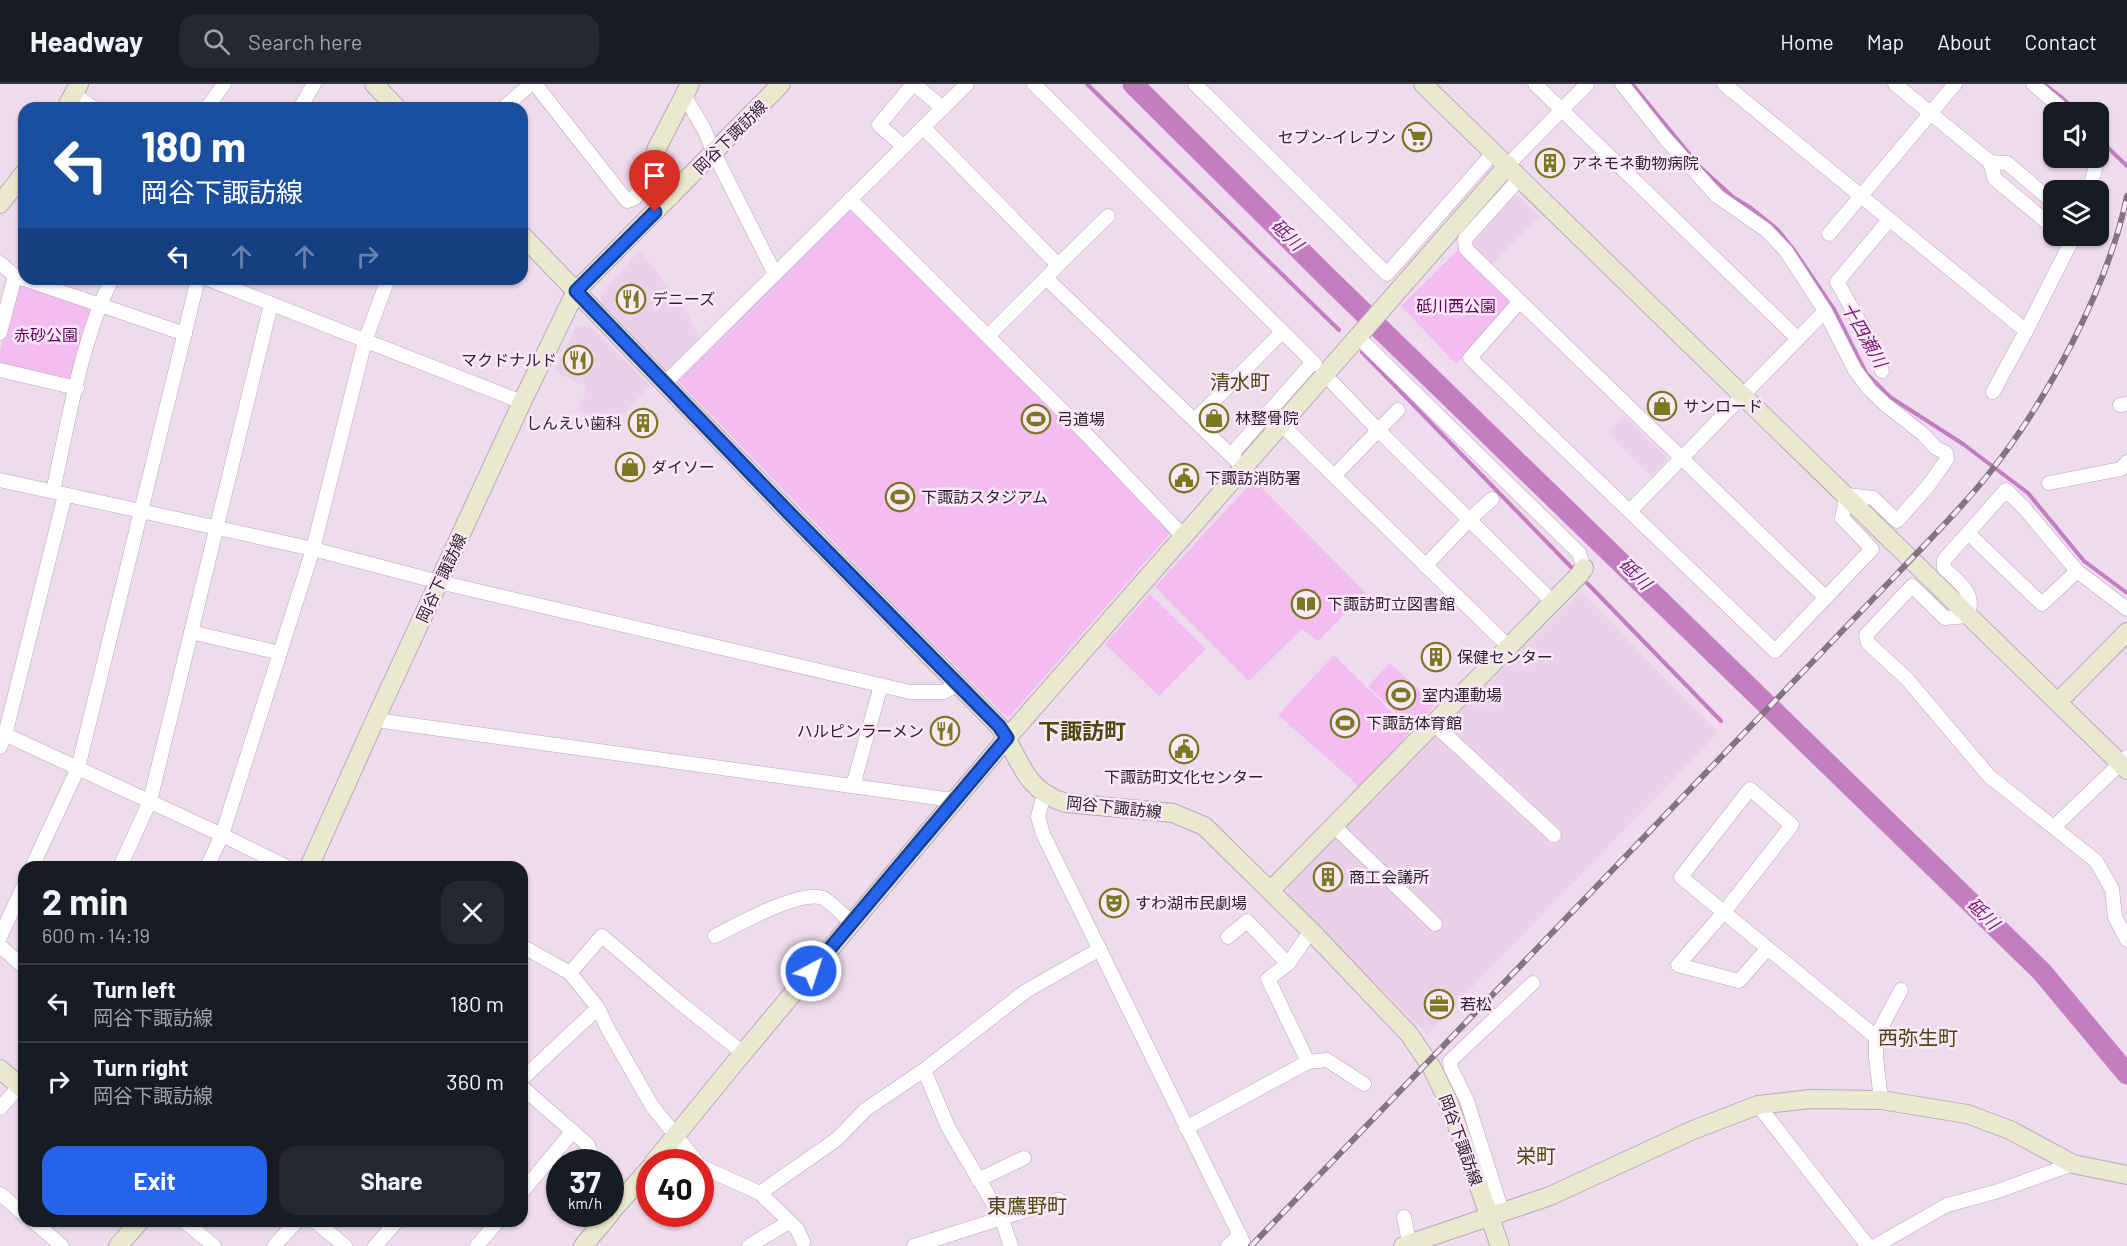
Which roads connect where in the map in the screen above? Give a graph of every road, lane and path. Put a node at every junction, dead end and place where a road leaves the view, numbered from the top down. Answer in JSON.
{"nodes":[{"id":1,"x":224,"y":84,"type":"edge"},
{"id":2,"x":314,"y":84,"type":"edge"},
{"id":3,"x":374,"y":84,"type":"edge"},
{"id":4,"x":533,"y":84,"type":"edge"},
{"id":5,"x":782,"y":84,"type":"edge"},
{"id":6,"x":913,"y":84,"type":"edge"},
{"id":7,"x":967,"y":84,"type":"edge"},
{"id":8,"x":1034,"y":84,"type":"edge"},
{"id":9,"x":1195,"y":84,"type":"edge"},
{"id":10,"x":1424,"y":84,"type":"edge"},
{"id":11,"x":1535,"y":84,"type":"edge"},
{"id":12,"x":1587,"y":84,"type":"edge"},
{"id":13,"x":1622,"y":84,"type":"edge"},
{"id":14,"x":1724,"y":84,"type":"edge"},
{"id":15,"x":1895,"y":84,"type":"edge"},
{"id":16,"x":1955,"y":84,"type":"edge"},
{"id":17,"x":2033,"y":84,"type":"edge"},
{"id":18,"x":687,"y":90,"type":"edge"},
{"id":19,"x":211,"y":102,"type":"edge"},
{"id":20,"x":304,"y":102,"type":"edge"},
{"id":21,"x":391,"y":102,"type":"edge"},
{"id":22,"x":510,"y":102,"type":"edge"},
{"id":23,"x":2054,"y":102,"type":"edge"},
{"id":24,"x":943,"y":108,"type":"junction"},
{"id":25,"x":1562,"y":111,"type":"junction"},
{"id":26,"x":1931,"y":114,"type":"junction"},
{"id":27,"x":923,"y":128,"type":"junction"},
{"id":28,"x":903,"y":146,"type":"junction"},
{"id":29,"x":1494,"y":152,"type":"junction"},
{"id":30,"x":714,"y":153,"type":"junction"},
{"id":31,"x":1990,"y":162,"type":"junction"},
{"id":32,"x":653,"y":163,"type":"junction"},
{"id":33,"x":1514,"y":172,"type":"junction"},
{"id":34,"x":18,"y":180,"type":"edge"},
{"id":35,"x":2043,"y":194,"type":"edge"},
{"id":36,"x":671,"y":196,"type":"junction"},
{"id":37,"x":1860,"y":197,"type":"junction"},
{"id":38,"x":850,"y":199,"type":"junction"},
{"id":39,"x":0,"y":204,"type":"edge"},
{"id":40,"x":1108,"y":216,"type":"dead end"},
{"id":41,"x":2043,"y":219,"type":"edge"},
{"id":42,"x":1889,"y":220,"type":"junction"},
{"id":43,"x":1829,"y":234,"type":"dead end"},
{"id":44,"x":528,"y":241,"type":"edge"},
{"id":45,"x":2065,"y":246,"type":"edge"},
{"id":46,"x":0,"y":264,"type":"edge"},
{"id":47,"x":1058,"y":265,"type":"junction"},
{"id":48,"x":775,"y":274,"type":"junction"},
{"id":49,"x":18,"y":276,"type":"edge"},
{"id":50,"x":1046,"y":278,"type":"junction"},
{"id":51,"x":18,"y":285,"type":"edge"},
{"id":52,"x":41,"y":285,"type":"edge"},
{"id":53,"x":109,"y":285,"type":"edge"},
{"id":54,"x":196,"y":285,"type":"edge"},
{"id":55,"x":223,"y":285,"type":"edge"},
{"id":56,"x":386,"y":285,"type":"edge"},
{"id":57,"x":576,"y":291,"type":"junction"},
{"id":58,"x":1520,"y":302,"type":"junction"},
{"id":59,"x":271,"y":304,"type":"junction"},
{"id":60,"x":99,"y":305,"type":"junction"},
{"id":61,"x":1825,"y":311,"type":"junction"},
{"id":62,"x":2026,"y":331,"type":"junction"},
{"id":63,"x":1282,"y":332,"type":"junction"},
{"id":64,"x":0,"y":333,"type":"edge"},
{"id":65,"x":184,"y":333,"type":"junction"},
{"id":66,"x":1359,"y":334,"type":"junction"},
{"id":67,"x":988,"y":336,"type":"junction"},
{"id":68,"x":1798,"y":339,"type":"junction"},
{"id":69,"x":365,"y":341,"type":"junction"},
{"id":70,"x":0,"y":369,"type":"edge"},
{"id":71,"x":1882,"y":371,"type":"dead end"},
{"id":72,"x":664,"y":383,"type":"junction"},
{"id":73,"x":1333,"y":383,"type":"dead end"},
{"id":74,"x":77,"y":388,"type":"junction"},
{"id":75,"x":1993,"y":392,"type":"dead end"},
{"id":76,"x":1742,"y":396,"type":"junction"},
{"id":77,"x":522,"y":402,"type":"junction"},
{"id":78,"x":1398,"y":410,"type":"dead end"},
{"id":79,"x":1195,"y":420,"type":"junction"},
{"id":80,"x":1280,"y":423,"type":"junction"},
{"id":81,"x":1378,"y":430,"type":"junction"},
{"id":82,"x":1682,"y":458,"type":"junction"},
{"id":83,"x":1237,"y":461,"type":"junction"},
{"id":84,"x":2127,"y":462,"type":"edge"},
{"id":85,"x":1334,"y":476,"type":"junction"},
{"id":86,"x":0,"y":481,"type":"edge"},
{"id":87,"x":2049,"y":483,"type":"dead end"},
{"id":88,"x":59,"y":493,"type":"junction"},
{"id":89,"x":1847,"y":495,"type":"junction"},
{"id":90,"x":1492,"y":499,"type":"dead end"},
{"id":91,"x":142,"y":511,"type":"junction"},
{"id":92,"x":1630,"y":511,"type":"junction"},
{"id":93,"x":1468,"y":520,"type":"junction"},
{"id":94,"x":216,"y":528,"type":"junction"},
{"id":95,"x":1969,"y":534,"type":"junction"},
{"id":96,"x":1183,"y":536,"type":"junction"},
{"id":97,"x":313,"y":549,"type":"junction"},
{"id":98,"x":1425,"y":566,"type":"junction"},
{"id":99,"x":1584,"y":568,"type":"joint"},
{"id":100,"x":2076,"y":572,"type":"junction"},
{"id":101,"x":439,"y":582,"type":"junction"},
{"id":102,"x":1826,"y":598,"type":"junction"},
{"id":103,"x":1553,"y":602,"type":"junction"},
{"id":104,"x":2127,"y":609,"type":"edge"},
{"id":105,"x":1967,"y":616,"type":"junction"},
{"id":106,"x":191,"y":632,"type":"junction"},
{"id":107,"x":2127,"y":632,"type":"edge"},
{"id":108,"x":1509,"y":647,"type":"junction"},
{"id":109,"x":280,"y":653,"type":"junction"},
{"id":110,"x":958,"y":683,"type":"junction"},
{"id":111,"x":881,"y":685,"type":"junction"},
{"id":112,"x":2058,"y":702,"type":"junction"},
{"id":113,"x":375,"y":720,"type":"junction"},
{"id":114,"x":1434,"y":724,"type":"junction"},
{"id":115,"x":2,"y":738,"type":"edge"},
{"id":116,"x":1007,"y":738,"type":"junction"},
{"id":117,"x":2125,"y":763,"type":"edge"},
{"id":118,"x":78,"y":768,"type":"junction"},
{"id":119,"x":853,"y":786,"type":"junction"},
{"id":120,"x":1044,"y":795,"type":"junction"},
{"id":121,"x":953,"y":800,"type":"junction"},
{"id":122,"x":150,"y":801,"type":"junction"},
{"id":123,"x":1334,"y":826,"type":"junction"},
{"id":124,"x":2054,"y":827,"type":"junction"},
{"id":125,"x":222,"y":835,"type":"junction"},
{"id":126,"x":1554,"y":835,"type":"dead end"},
{"id":127,"x":35,"y":861,"type":"edge"},
{"id":128,"x":123,"y":861,"type":"edge"},
{"id":129,"x":210,"y":861,"type":"edge"},
{"id":130,"x":274,"y":861,"type":"edge"},
{"id":131,"x":312,"y":861,"type":"edge"},
{"id":132,"x":1271,"y":890,"type":"junction"},
{"id":133,"x":18,"y":898,"type":"edge"},
{"id":134,"x":1724,"y":912,"type":"junction"},
{"id":135,"x":852,"y":923,"type":"junction"},
{"id":136,"x":1434,"y":924,"type":"dead end"},
{"id":137,"x":1311,"y":931,"type":"junction"},
{"id":138,"x":715,"y":936,"type":"dead end"},
{"id":139,"x":0,"y":937,"type":"edge"},
{"id":140,"x":1228,"y":937,"type":"dead end"},
{"id":141,"x":2127,"y":940,"type":"edge"},
{"id":142,"x":0,"y":946,"type":"edge"},
{"id":143,"x":1768,"y":948,"type":"junction"},
{"id":144,"x":528,"y":949,"type":"edge"},
{"id":145,"x":1100,"y":949,"type":"junction"},
{"id":146,"x":18,"y":962,"type":"edge"},
{"id":147,"x":1288,"y":964,"type":"junction"},
{"id":148,"x":570,"y":973,"type":"junction"},
{"id":149,"x":1533,"y":983,"type":"dead end"},
{"id":150,"x":1901,"y":990,"type":"dead end"},
{"id":151,"x":598,"y":1008,"type":"junction"},
{"id":152,"x":1876,"y":1037,"type":"junction"},
{"id":153,"x":743,"y":1053,"type":"junction"},
{"id":154,"x":1308,"y":1062,"type":"junction"},
{"id":155,"x":0,"y":1069,"type":"edge"},
{"id":156,"x":924,"y":1070,"type":"junction"},
{"id":157,"x":528,"y":1073,"type":"edge"},
{"id":158,"x":1364,"y":1084,"type":"dead end"},
{"id":159,"x":18,"y":1085,"type":"edge"},
{"id":160,"x":18,"y":1092,"type":"edge"},
{"id":161,"x":528,"y":1092,"type":"edge"},
{"id":162,"x":1881,"y":1100,"type":"junction"},
{"id":163,"x":1758,"y":1105,"type":"junction"},
{"id":164,"x":0,"y":1108,"type":"edge"},
{"id":165,"x":1186,"y":1128,"type":"junction"},
{"id":166,"x":573,"y":1131,"type":"junction"},
{"id":167,"x":676,"y":1137,"type":"junction"},
{"id":168,"x":589,"y":1149,"type":"edge"},
{"id":169,"x":665,"y":1149,"type":"edge"},
{"id":170,"x":686,"y":1149,"type":"edge"},
{"id":171,"x":1024,"y":1158,"type":"dead end"},
{"id":172,"x":2073,"y":1164,"type":"junction"},
{"id":173,"x":714,"y":1172,"type":"edge"},
{"id":174,"x":2127,"y":1175,"type":"edge"},
{"id":175,"x":978,"y":1180,"type":"junction"},
{"id":176,"x":636,"y":1182,"type":"edge"},
{"id":177,"x":528,"y":1185,"type":"edge"},
{"id":178,"x":760,"y":1193,"type":"junction"},
{"id":179,"x":624,"y":1194,"type":"edge"},
{"id":180,"x":4,"y":1197,"type":"edge"},
{"id":181,"x":1059,"y":1200,"type":"dead end"},
{"id":182,"x":18,"y":1209,"type":"edge"},
{"id":183,"x":1496,"y":1213,"type":"junction"},
{"id":184,"x":1001,"y":1217,"type":"junction"},
{"id":185,"x":1404,"y":1217,"type":"dead end"},
{"id":186,"x":789,"y":1222,"type":"junction"},
{"id":187,"x":40,"y":1227,"type":"edge"},
{"id":188,"x":135,"y":1227,"type":"edge"},
{"id":189,"x":191,"y":1227,"type":"edge"},
{"id":190,"x":291,"y":1227,"type":"edge"},
{"id":191,"x":322,"y":1227,"type":"edge"},
{"id":192,"x":392,"y":1227,"type":"edge"},
{"id":193,"x":493,"y":1227,"type":"edge"},
{"id":194,"x":597,"y":1227,"type":"edge"},
{"id":195,"x":1243,"y":1241,"type":"edge"},
{"id":196,"x":803,"y":1242,"type":"dead end"},
{"id":197,"x":1886,"y":1244,"type":"edge"},
{"id":198,"x":62,"y":1246,"type":"edge"},
{"id":199,"x":118,"y":1246,"type":"edge"},
{"id":200,"x":214,"y":1246,"type":"edge"},
{"id":201,"x":274,"y":1246,"type":"edge"},
{"id":202,"x":345,"y":1246,"type":"edge"},
{"id":203,"x":375,"y":1246,"type":"edge"},
{"id":204,"x":477,"y":1246,"type":"edge"},
{"id":205,"x":583,"y":1246,"type":"edge"},
{"id":206,"x":749,"y":1246,"type":"edge"},
{"id":207,"x":914,"y":1246,"type":"edge"},
{"id":208,"x":1011,"y":1246,"type":"edge"},
{"id":209,"x":1228,"y":1246,"type":"edge"},
{"id":210,"x":1407,"y":1246,"type":"edge"},
{"id":211,"x":1500,"y":1246,"type":"edge"},
{"id":212,"x":1868,"y":1246,"type":"edge"}],
"edges":[{"from":1,"to":19,"type":"street"},
{"from":2,"to":20,"type":"street"},
{"from":3,"to":21,"type":"street"},
{"from":4,"to":22,"type":"street"},
{"from":4,"to":32,"type":"street"},
{"from":5,"to":30,"type":"street","name":"岡谷下諏訪線"},
{"from":6,"to":24,"type":"street"},
{"from":6,"to":28,"type":"street"},
{"from":7,"to":24,"type":"street"},
{"from":8,"to":63,"type":"street"},
{"from":9,"to":29,"type":"street"},
{"from":10,"to":29,"type":"street"},
{"from":11,"to":25,"type":"street"},
{"from":12,"to":25,"type":"street"},
{"from":13,"to":61,"type":"street"},
{"from":14,"to":37,"type":"street"},
{"from":15,"to":26,"type":"street"},
{"from":16,"to":26,"type":"street"},
{"from":17,"to":23,"type":"street"},
{"from":18,"to":30,"type":"street"},
{"from":18,"to":32,"type":"street"},
{"from":24,"to":27,"type":"street"},
{"from":25,"to":33,"type":"street"},
{"from":25,"to":68,"type":"street"},
{"from":26,"to":31,"type":"street"},
{"from":26,"to":37,"type":"street"},
{"from":27,"to":28,"type":"street"},
{"from":27,"to":47,"type":"street"},
{"from":28,"to":38,"type":"street"},
{"from":29,"to":33,"type":"street"},
{"from":30,"to":36,"type":"street","name":"岡谷下諏訪線"},
{"from":30,"to":48,"type":"street"},
{"from":31,"to":35,"type":"street"},
{"from":31,"to":41,"type":"street"},
{"from":32,"to":36,"type":"street"},
{"from":33,"to":58,"type":"street"},
{"from":33,"to":66,"type":"street"},
{"from":33,"to":76,"type":"street"},
{"from":34,"to":39,"type":"street"},
{"from":36,"to":57,"type":"street","name":"岡谷下諏訪線"},
{"from":37,"to":42,"type":"street"},
{"from":37,"to":43,"type":"street"},
{"from":38,"to":48,"type":"street"},
{"from":38,"to":67,"type":"street"},
{"from":40,"to":47,"type":"street"},
{"from":42,"to":62,"type":"street"},
{"from":42,"to":71,"type":"street"},
{"from":44,"to":57,"type":"street"},
{"from":45,"to":62,"type":"street"},
{"from":46,"to":49,"type":"street"},
{"from":47,"to":50,"type":"street"},
{"from":48,"to":72,"type":"street"},
{"from":50,"to":67,"type":"street"},
{"from":50,"to":79,"type":"street"},
{"from":51,"to":64,"type":"street"},
{"from":52,"to":60,"type":"street"},
{"from":53,"to":60,"type":"street"},
{"from":54,"to":65,"type":"street"},
{"from":55,"to":59,"type":"street"},
{"from":56,"to":69,"type":"street"},
{"from":57,"to":72,"type":"street","name":"岡谷下諏訪線"},
{"from":57,"to":77,"type":"street","name":"岡谷下諏訪線"},
{"from":58,"to":82,"type":"street"},
{"from":58,"to":92,"type":"street"},
{"from":59,"to":69,"type":"street"},
{"from":59,"to":94,"type":"street"},
{"from":60,"to":65,"type":"street"},
{"from":60,"to":74,"type":"street"},
{"from":61,"to":68,"type":"street"},
{"from":61,"to":89,"type":"street"},
{"from":62,"to":75,"type":"street"},
{"from":63,"to":79,"type":"street"},
{"from":63,"to":83,"type":"street"},
{"from":65,"to":91,"type":"street"},
{"from":66,"to":80,"type":"street"},
{"from":66,"to":99,"type":"street"},
{"from":67,"to":96,"type":"street"},
{"from":68,"to":76,"type":"street"},
{"from":69,"to":77,"type":"street"},
{"from":69,"to":97,"type":"street"},
{"from":70,"to":74,"type":"street"},
{"from":72,"to":110,"type":"street","name":"岡谷下諏訪線"},
{"from":73,"to":81,"type":"street"},
{"from":74,"to":88,"type":"street"},
{"from":76,"to":82,"type":"street"},
{"from":76,"to":89,"type":"street"},
{"from":77,"to":101,"type":"street","name":"岡谷下諏訪線"},
{"from":78,"to":81,"type":"street"},
{"from":79,"to":83,"type":"street"},
{"from":80,"to":83,"type":"street"},
{"from":80,"to":85,"type":"street"},
{"from":81,"to":85,"type":"street"},
{"from":81,"to":93,"type":"street"},
{"from":82,"to":92,"type":"street"},
{"from":82,"to":102,"type":"street"},
{"from":83,"to":96,"type":"street"},
{"from":84,"to":87,"type":"street"},
{"from":85,"to":98,"type":"street"},
{"from":86,"to":88,"type":"street"},
{"from":88,"to":91,"type":"street"},
{"from":88,"to":115,"type":"street"},
{"from":89,"to":102,"type":"street"},
{"from":89,"to":105,"type":"street"},
{"from":90,"to":93,"type":"street"},
{"from":91,"to":94,"type":"street"},
{"from":91,"to":118,"type":"street"},
{"from":92,"to":102,"type":"street"},
{"from":93,"to":98,"type":"street"},
{"from":93,"to":103,"type":"street"},
{"from":94,"to":97,"type":"street"},
{"from":94,"to":106,"type":"street"},
{"from":95,"to":100,"type":"street"},
{"from":95,"to":100,"type":"street"},
{"from":95,"to":105,"type":"street"},
{"from":96,"to":116,"type":"street"},
{"from":97,"to":101,"type":"street"},
{"from":97,"to":109,"type":"street"},
{"from":98,"to":108,"type":"street"},
{"from":99,"to":103,"type":"street"},
{"from":100,"to":104,"type":"street"},
{"from":101,"to":111,"type":"street"},
{"from":101,"to":113,"type":"street","name":"岡谷下諏訪線"},
{"from":103,"to":108,"type":"street"},
{"from":105,"to":112,"type":"street"},
{"from":105,"to":124,"type":"street"},
{"from":106,"to":109,"type":"street"},
{"from":106,"to":122,"type":"street"},
{"from":107,"to":112,"type":"street"},
{"from":108,"to":114,"type":"street"},
{"from":109,"to":125,"type":"street"},
{"from":110,"to":111,"type":"street"},
{"from":110,"to":116,"type":"street","name":"岡谷下諏訪線"},
{"from":111,"to":119,"type":"street"},
{"from":112,"to":117,"type":"street"},
{"from":113,"to":119,"type":"street"},
{"from":113,"to":131,"type":"street","name":"岡谷下諏訪線"},
{"from":114,"to":123,"type":"street"},
{"from":114,"to":126,"type":"street"},
{"from":115,"to":118,"type":"street"},
{"from":116,"to":120,"type":"street","name":"岡谷下諏訪線"},
{"from":116,"to":121,"type":"street"},
{"from":117,"to":124,"type":"street"},
{"from":118,"to":122,"type":"street"},
{"from":118,"to":127,"type":"street"},
{"from":119,"to":121,"type":"street"},
{"from":120,"to":132,"type":"street","name":"岡谷下諏訪線"},
{"from":120,"to":145,"type":"street"},
{"from":121,"to":135,"type":"street"},
{"from":122,"to":125,"type":"street"},
{"from":122,"to":128,"type":"street"},
{"from":123,"to":132,"type":"street"},
{"from":123,"to":136,"type":"street"},
{"from":124,"to":141,"type":"street"},
{"from":125,"to":129,"type":"street"},
{"from":125,"to":130,"type":"street"},
{"from":132,"to":137,"type":"street","name":"岡谷下諏訪線"},
{"from":133,"to":139,"type":"street"},
{"from":134,"to":134,"type":"street"},
{"from":134,"to":143,"type":"street"},
{"from":134,"to":143,"type":"street"},
{"from":135,"to":138,"type":"street"},
{"from":135,"to":153,"type":"street"},
{"from":137,"to":147,"type":"street"},
{"from":137,"to":183,"type":"street","name":"岡谷下諏訪線"},
{"from":140,"to":147,"type":"street"},
{"from":142,"to":146,"type":"street"},
{"from":143,"to":152,"type":"street"},
{"from":144,"to":148,"type":"street"},
{"from":145,"to":156,"type":"street"},
{"from":145,"to":165,"type":"street"},
{"from":147,"to":154,"type":"street"},
{"from":148,"to":151,"type":"street"},
{"from":148,"to":153,"type":"street"},
{"from":149,"to":183,"type":"street"},
{"from":150,"to":152,"type":"street"},
{"from":151,"to":157,"type":"street"},
{"from":151,"to":167,"type":"street"},
{"from":152,"to":162,"type":"street"},
{"from":153,"to":167,"type":"street"},
{"from":154,"to":158,"type":"street"},
{"from":154,"to":165,"type":"street"},
{"from":155,"to":159,"type":"street"},
{"from":156,"to":175,"type":"street"},
{"from":156,"to":178,"type":"street"},
{"from":160,"to":164,"type":"street"},
{"from":161,"to":166,"type":"street"},
{"from":162,"to":163,"type":"street"},
{"from":162,"to":172,"type":"street"},
{"from":163,"to":183,"type":"street"},
{"from":163,"to":212,"type":"street"},
{"from":165,"to":195,"type":"street"},
{"from":166,"to":168,"type":"street"},
{"from":166,"to":177,"type":"street"},
{"from":167,"to":169,"type":"street"},
{"from":167,"to":170,"type":"street"},
{"from":171,"to":175,"type":"street"},
{"from":172,"to":174,"type":"street"},
{"from":172,"to":197,"type":"street"},
{"from":173,"to":178,"type":"street"},
{"from":175,"to":184,"type":"street"},
{"from":176,"to":179,"type":"street"},
{"from":178,"to":186,"type":"street"},
{"from":180,"to":182,"type":"street"},
{"from":181,"to":184,"type":"street"},
{"from":183,"to":210,"type":"street"},
{"from":183,"to":211,"type":"street","name":"岡谷下諏訪線"},
{"from":184,"to":207,"type":"street"},
{"from":184,"to":208,"type":"street"},
{"from":185,"to":210,"type":"street"},
{"from":186,"to":196,"type":"street"},
{"from":186,"to":206,"type":"street"},
{"from":187,"to":198,"type":"street"},
{"from":188,"to":199,"type":"street"},
{"from":189,"to":200,"type":"street"},
{"from":190,"to":201,"type":"street"},
{"from":191,"to":202,"type":"street"},
{"from":192,"to":203,"type":"street"},
{"from":193,"to":204,"type":"street"},
{"from":194,"to":205,"type":"street"},
{"from":195,"to":209,"type":"street"}]}
